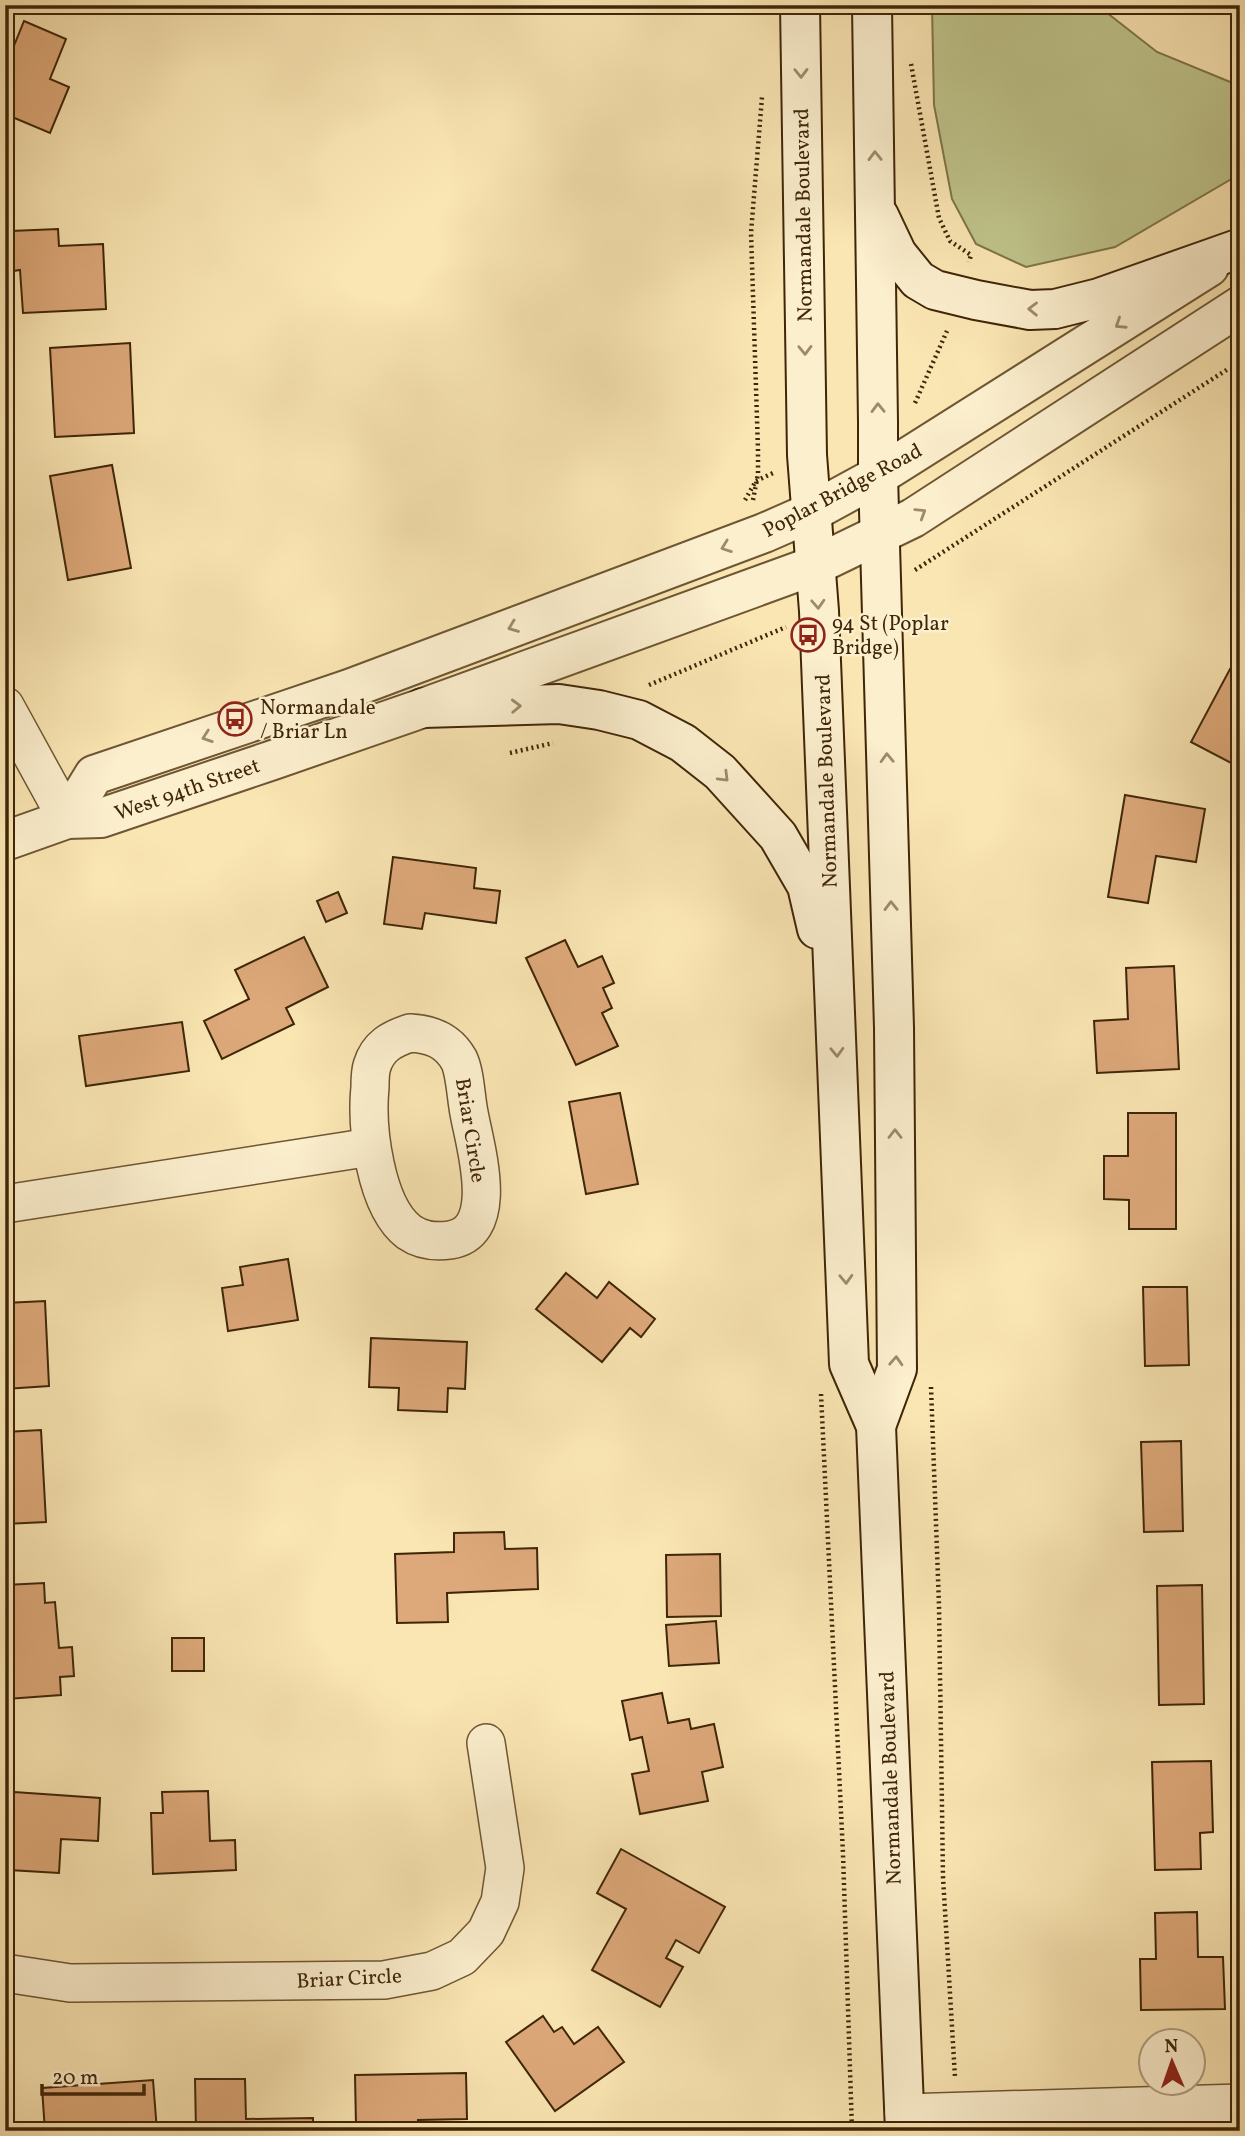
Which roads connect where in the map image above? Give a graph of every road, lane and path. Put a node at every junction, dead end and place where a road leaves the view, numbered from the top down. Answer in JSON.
{"nodes":[{"id":1,"x":800,"y":5,"type":"edge"},
{"id":2,"x":872,"y":5,"type":"edge"},
{"id":3,"x":763,"y":86,"type":"dead end"},
{"id":4,"x":876,"y":209,"type":"junction"},
{"id":5,"x":1239,"y":248,"type":"edge"},
{"id":6,"x":1240,"y":306,"type":"edge"},
{"id":7,"x":807,"y":455,"type":"junction"},
{"id":8,"x":878,"y":476,"type":"junction"},
{"id":9,"x":756,"y":481,"type":"junction"},
{"id":10,"x":744,"y":502,"type":"dead end"},
{"id":11,"x":812,"y":512,"type":"junction"},
{"id":12,"x":764,"y":533,"type":"junction"},
{"id":13,"x":880,"y":535,"type":"junction"},
{"id":14,"x":816,"y":565,"type":"junction"},
{"id":15,"x":410,"y":666,"type":"joint"},
{"id":16,"x":5,"y":706,"type":"edge"},
{"id":17,"x":423,"y":708,"type":"junction"},
{"id":18,"x":67,"y":819,"type":"junction"},
{"id":19,"x":5,"y":841,"type":"edge"},
{"id":20,"x":834,"y":999,"type":"junction"},
{"id":21,"x":371,"y":1147,"type":"junction"},
{"id":22,"x":5,"y":1204,"type":"edge"},
{"id":23,"x":876,"y":1426,"type":"junction"},
{"id":24,"x":486,"y":1743,"type":"dead end"},
{"id":25,"x":5,"y":1973,"type":"edge"},
{"id":26,"x":1240,"y":2103,"type":"edge"},
{"id":27,"x":905,"y":2122,"type":"edge"}],
"edges":[{"from":1,"to":7,"type":"main road","name":"Normandale Boulevard","one_way":true},
{"from":4,"to":2,"type":"main road","name":"Normandale Boulevard","one_way":true},
{"from":3,"to":9,"type":"path"},
{"from":5,"to":4,"type":"main road","one_way":true},
{"from":8,"to":4,"type":"main road","name":"Normandale Boulevard","one_way":true},
{"from":5,"to":8,"type":"main road","name":"Poplar Bridge Road","one_way":true},
{"from":13,"to":6,"type":"main road","one_way":true},
{"from":7,"to":9,"type":"path"},
{"from":7,"to":11,"type":"main road","name":"Normandale Boulevard"},
{"from":8,"to":11,"type":"main road","name":"Poplar Bridge Road"},
{"from":8,"to":13,"type":"main road","name":"Normandale Boulevard"},
{"from":9,"to":10,"type":"path"},
{"from":9,"to":12,"type":"path"},
{"from":11,"to":12,"type":"main road","name":"Poplar Bridge Road"},
{"from":11,"to":14,"type":"main road","name":"Normandale Boulevard"},
{"from":12,"to":15,"type":"main road","name":"Poplar Bridge Road","one_way":true},
{"from":13,"to":14,"type":"main road"},
{"from":23,"to":13,"type":"main road","name":"Normandale Boulevard","one_way":true},
{"from":14,"to":17,"type":"main road"},
{"from":14,"to":20,"type":"main road","name":"Normandale Boulevard","one_way":true},
{"from":15,"to":18,"type":"main road","name":"West 94th Street","one_way":true},
{"from":16,"to":18,"type":"street"},
{"from":17,"to":18,"type":"main road","name":"West 94th Street"},
{"from":17,"to":20,"type":"main road","one_way":true},
{"from":18,"to":19,"type":"main road","name":"West 94th Street"},
{"from":20,"to":23,"type":"main road","name":"Normandale Boulevard","one_way":true},
{"from":21,"to":21,"type":"street","name":"Briar Circle"},
{"from":21,"to":22,"type":"street"},
{"from":23,"to":27,"type":"main road","name":"Normandale Boulevard"},
{"from":24,"to":25,"type":"street","name":"Briar Circle"},
{"from":26,"to":27,"type":"street"}]}
